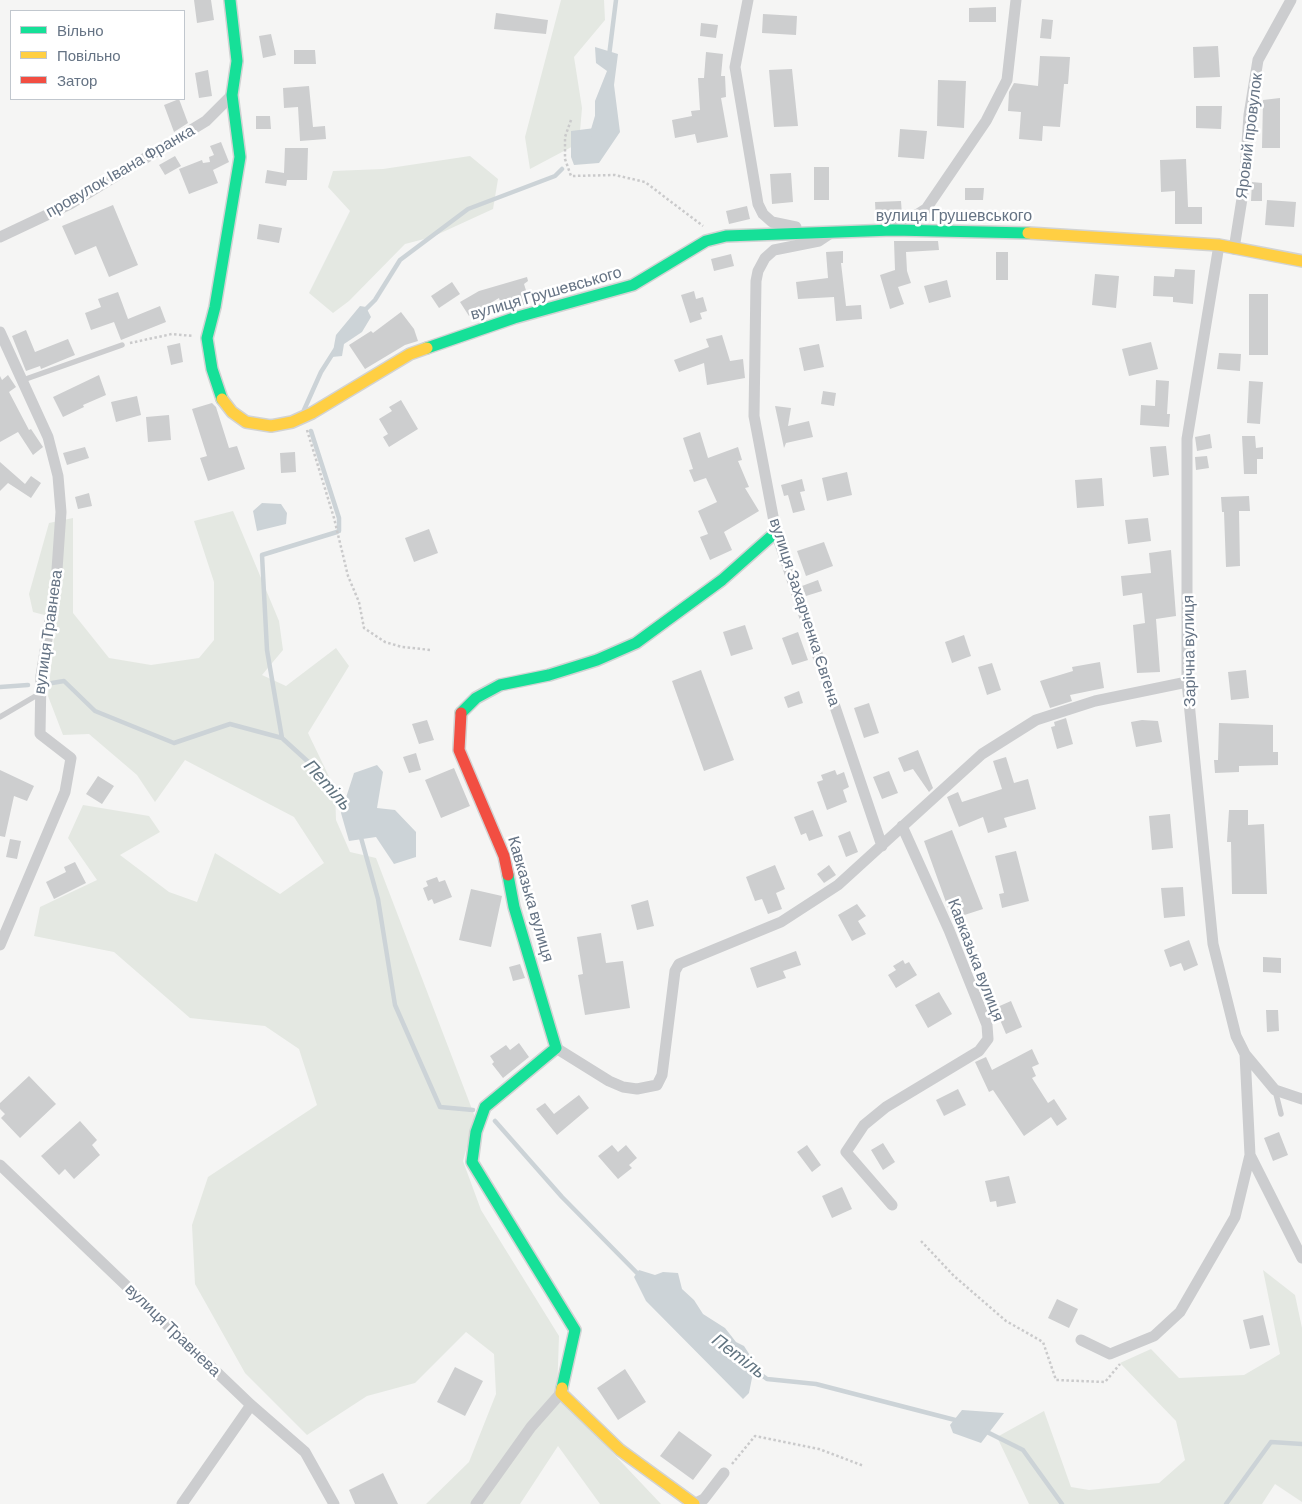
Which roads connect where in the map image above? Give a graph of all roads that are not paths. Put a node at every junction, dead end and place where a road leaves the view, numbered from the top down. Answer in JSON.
{"nodes":[{"id":1,"x":230,"y":0,"type":"edge"},
{"id":2,"x":748,"y":0,"type":"edge"},
{"id":3,"x":1016,"y":0,"type":"edge"},
{"id":4,"x":1291,"y":0,"type":"edge"},
{"id":5,"x":232,"y":95,"type":"junction"},
{"id":6,"x":893,"y":230,"type":"junction"},
{"id":7,"x":831,"y":234,"type":"junction"},
{"id":8,"x":0,"y":236,"type":"edge"},
{"id":9,"x":1219,"y":245,"type":"junction"},
{"id":10,"x":1234,"y":249,"type":"junction"},
{"id":11,"x":1302,"y":261,"type":"edge"},
{"id":12,"x":0,"y":332,"type":"edge"},
{"id":13,"x":122,"y":345,"type":"road end"},
{"id":14,"x":23,"y":380,"type":"junction"},
{"id":15,"x":776,"y":532,"type":"junction"},
{"id":16,"x":1187,"y":682,"type":"junction"},
{"id":17,"x":39,"y":694,"type":"junction"},
{"id":18,"x":0,"y":717,"type":"edge"},
{"id":19,"x":902,"y":826,"type":"junction"},
{"id":20,"x":882,"y":846,"type":"junction"},
{"id":21,"x":0,"y":945,"type":"edge"},
{"id":22,"x":556,"y":1048,"type":"junction"},
{"id":23,"x":1245,"y":1054,"type":"junction"},
{"id":24,"x":1276,"y":1090,"type":"junction"},
{"id":25,"x":1302,"y":1099,"type":"edge"},
{"id":26,"x":1281,"y":1114,"type":"dead end"},
{"id":27,"x":1250,"y":1155,"type":"junction"},
{"id":28,"x":0,"y":1165,"type":"edge"},
{"id":29,"x":892,"y":1205,"type":"dead end"},
{"id":30,"x":1302,"y":1258,"type":"edge"},
{"id":31,"x":1081,"y":1340,"type":"dead end"},
{"id":32,"x":562,"y":1393,"type":"junction"},
{"id":33,"x":251,"y":1405,"type":"junction"},
{"id":34,"x":724,"y":1473,"type":"road end"},
{"id":35,"x":182,"y":1504,"type":"edge"},
{"id":36,"x":334,"y":1504,"type":"edge"},
{"id":37,"x":476,"y":1504,"type":"edge"},
{"id":38,"x":694,"y":1504,"type":"edge"}],
"edges":[{"from":1,"to":5,"type":"street","name":"вулиця Грушевського"},
{"from":2,"to":7,"type":"street"},
{"from":3,"to":6,"type":"street"},
{"from":4,"to":10,"type":"street","name":"Яровий провулок"},
{"from":5,"to":7,"type":"street","name":"вулиця Грушевського"},
{"from":5,"to":8,"type":"street","name":"провулок Івана Франка"},
{"from":6,"to":7,"type":"street","name":"вулиця Грушевського"},
{"from":6,"to":9,"type":"street","name":"вулиця Грушевського"},
{"from":7,"to":15,"type":"street","name":"вулиця Захарченка Євгена"},
{"from":9,"to":10,"type":"street","name":"вулиця Грушевського"},
{"from":9,"to":16,"type":"street","name":"Зарічна вулиця"},
{"from":10,"to":11,"type":"street","name":"вулиця Грушевського"},
{"from":12,"to":14,"type":"street","name":"вулиця Травнева"},
{"from":13,"to":14,"type":"lane"},
{"from":14,"to":17,"type":"street","name":"вулиця Травнева"},
{"from":15,"to":20,"type":"street","name":"вулиця Захарченка Євгена"},
{"from":15,"to":22,"type":"street","name":"Кавказька вулиця"},
{"from":16,"to":19,"type":"street"},
{"from":16,"to":23,"type":"street","name":"Зарічна вулиця"},
{"from":17,"to":18,"type":"lane"},
{"from":17,"to":21,"type":"street","name":"вулиця Травнева"},
{"from":19,"to":20,"type":"street"},
{"from":19,"to":29,"type":"street","name":"Кавказька вулиця"},
{"from":20,"to":22,"type":"street"},
{"from":22,"to":32,"type":"street"},
{"from":23,"to":24,"type":"street","name":"Зарічна вулиця"},
{"from":23,"to":27,"type":"street","name":"Зарічна вулиця"},
{"from":24,"to":25,"type":"street"},
{"from":24,"to":26,"type":"lane"},
{"from":27,"to":30,"type":"street","name":"Зарічна вулиця"},
{"from":27,"to":31,"type":"street"},
{"from":28,"to":33,"type":"street","name":"вулиця Травнева"},
{"from":32,"to":37,"type":"street"},
{"from":32,"to":38,"type":"street"},
{"from":33,"to":35,"type":"street"},
{"from":33,"to":36,"type":"street","name":"вулиця Травнева"},
{"from":34,"to":38,"type":"street"}]}
